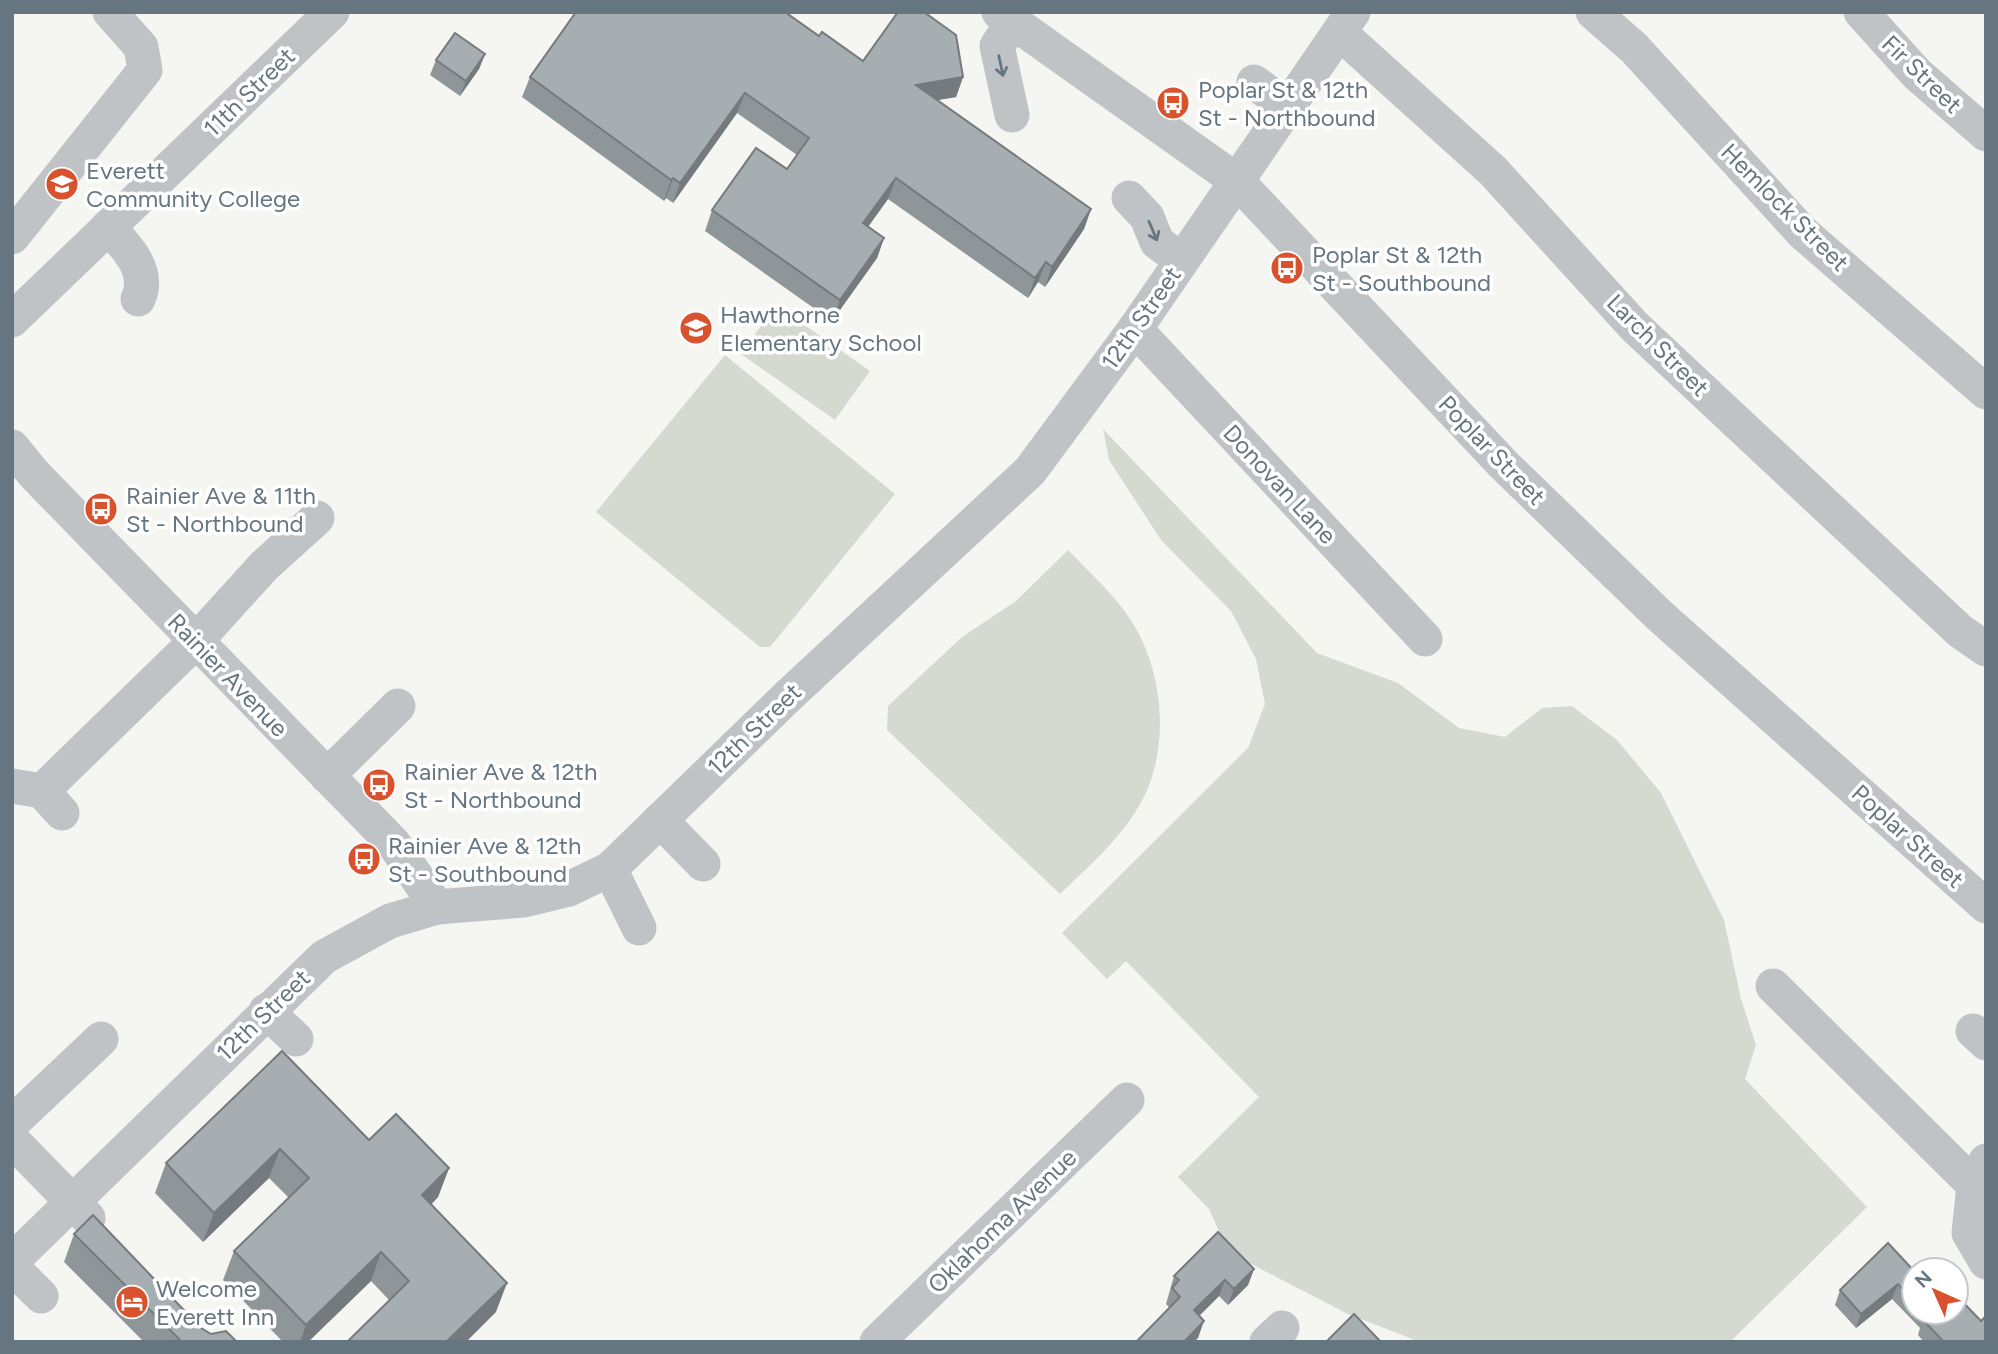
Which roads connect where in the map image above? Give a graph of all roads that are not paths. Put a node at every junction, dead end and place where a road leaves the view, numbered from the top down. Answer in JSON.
{"nodes":[{"id":1,"x":110,"y":12,"type":"edge"},
{"id":2,"x":1593,"y":12,"type":"edge"},
{"id":3,"x":1861,"y":12,"type":"edge"},
{"id":4,"x":1006,"y":17,"type":"edge"},
{"id":5,"x":316,"y":18,"type":"edge"},
{"id":6,"x":1346,"y":22,"type":"edge"},
{"id":7,"x":1254,"y":82,"type":"dead end"},
{"id":8,"x":1288,"y":107,"type":"junction"},
{"id":9,"x":1012,"y":115,"type":"dead end"},
{"id":10,"x":1986,"y":134,"type":"edge"},
{"id":11,"x":1237,"y":181,"type":"junction"},
{"id":12,"x":1129,"y":198,"type":"dead end"},
{"id":13,"x":108,"y":227,"type":"junction"},
{"id":14,"x":12,"y":237,"type":"edge"},
{"id":15,"x":1181,"y":260,"type":"junction"},
{"id":16,"x":138,"y":299,"type":"dead end"},
{"id":17,"x":13,"y":319,"type":"edge"},
{"id":18,"x":1135,"y":328,"type":"junction"},
{"id":19,"x":1986,"y":392,"type":"edge"},
{"id":20,"x":14,"y":453,"type":"edge"},
{"id":21,"x":317,"y":518,"type":"dead end"},
{"id":22,"x":1425,"y":639,"type":"dead end"},
{"id":23,"x":195,"y":642,"type":"junction"},
{"id":24,"x":1986,"y":649,"type":"edge"},
{"id":25,"x":398,"y":706,"type":"dead end"},
{"id":26,"x":327,"y":776,"type":"junction"},
{"id":27,"x":661,"y":780,"type":"dead end"},
{"id":28,"x":695,"y":786,"type":"junction"},
{"id":29,"x":39,"y":797,"type":"edge"},
{"id":30,"x":660,"y":820,"type":"junction"},
{"id":31,"x":704,"y":864,"type":"dead end"},
{"id":32,"x":610,"y":869,"type":"junction"},
{"id":33,"x":1984,"y":899,"type":"edge"},
{"id":34,"x":437,"y":908,"type":"junction"},
{"id":35,"x":639,"y":928,"type":"dead end"},
{"id":36,"x":1773,"y":986,"type":"dead end"},
{"id":37,"x":267,"y":1011,"type":"junction"},
{"id":38,"x":101,"y":1039,"type":"dead end"},
{"id":39,"x":296,"y":1039,"type":"dead end"},
{"id":40,"x":1127,"y":1100,"type":"dead end"},
{"id":41,"x":12,"y":1123,"type":"edge"},
{"id":42,"x":12,"y":1140,"type":"edge"},
{"id":43,"x":1980,"y":1173,"type":"edge"},
{"id":44,"x":72,"y":1202,"type":"junction"},
{"id":45,"x":110,"y":1242,"type":"edge"},
{"id":46,"x":12,"y":1261,"type":"edge"},
{"id":47,"x":1986,"y":1262,"type":"edge"},
{"id":48,"x":12,"y":1267,"type":"edge"},
{"id":49,"x":41,"y":1296,"type":"dead end"},
{"id":50,"x":877,"y":1342,"type":"edge"}],
"edges":[{"from":1,"to":14,"type":"street"},
{"from":2,"to":19,"type":"street","name":"Hemlock Street"},
{"from":3,"to":10,"type":"street","name":"Fir Street"},
{"from":4,"to":9,"type":"street","one_way":true},
{"from":4,"to":11,"type":"street","name":"Poplar Street"},
{"from":5,"to":13,"type":"street","name":"11th Street"},
{"from":6,"to":8,"type":"street","name":"12th Street"},
{"from":6,"to":24,"type":"street","name":"Larch Street"},
{"from":7,"to":8,"type":"street"},
{"from":8,"to":11,"type":"street","name":"12th Street"},
{"from":11,"to":15,"type":"street","name":"12th Street"},
{"from":11,"to":33,"type":"street","name":"Poplar Street"},
{"from":12,"to":15,"type":"street","one_way":true},
{"from":13,"to":16,"type":"street"},
{"from":13,"to":17,"type":"street","name":"11th Street"},
{"from":15,"to":18,"type":"street","name":"12th Street"},
{"from":18,"to":22,"type":"street","name":"Donovan Lane"},
{"from":18,"to":28,"type":"street","name":"12th Street"},
{"from":20,"to":23,"type":"street","name":"Rainier Avenue"},
{"from":21,"to":23,"type":"street"},
{"from":23,"to":26,"type":"street","name":"Rainier Avenue"},
{"from":23,"to":29,"type":"street"},
{"from":25,"to":26,"type":"street"},
{"from":26,"to":34,"type":"street","name":"Rainier Avenue"},
{"from":27,"to":28,"type":"street"},
{"from":28,"to":30,"type":"street","name":"12th Street"},
{"from":30,"to":31,"type":"street"},
{"from":30,"to":32,"type":"street","name":"12th Street"},
{"from":32,"to":34,"type":"street","name":"12th Street"},
{"from":32,"to":35,"type":"street"},
{"from":34,"to":37,"type":"street","name":"12th Street"},
{"from":36,"to":43,"type":"street"},
{"from":37,"to":39,"type":"street"},
{"from":37,"to":44,"type":"street","name":"12th Street"},
{"from":38,"to":41,"type":"street"},
{"from":40,"to":50,"type":"street","name":"Oklahoma Avenue"},
{"from":42,"to":44,"type":"street"},
{"from":43,"to":47,"type":"street"},
{"from":44,"to":45,"type":"street"},
{"from":44,"to":46,"type":"street","name":"12th Street"},
{"from":48,"to":49,"type":"street"}]}
